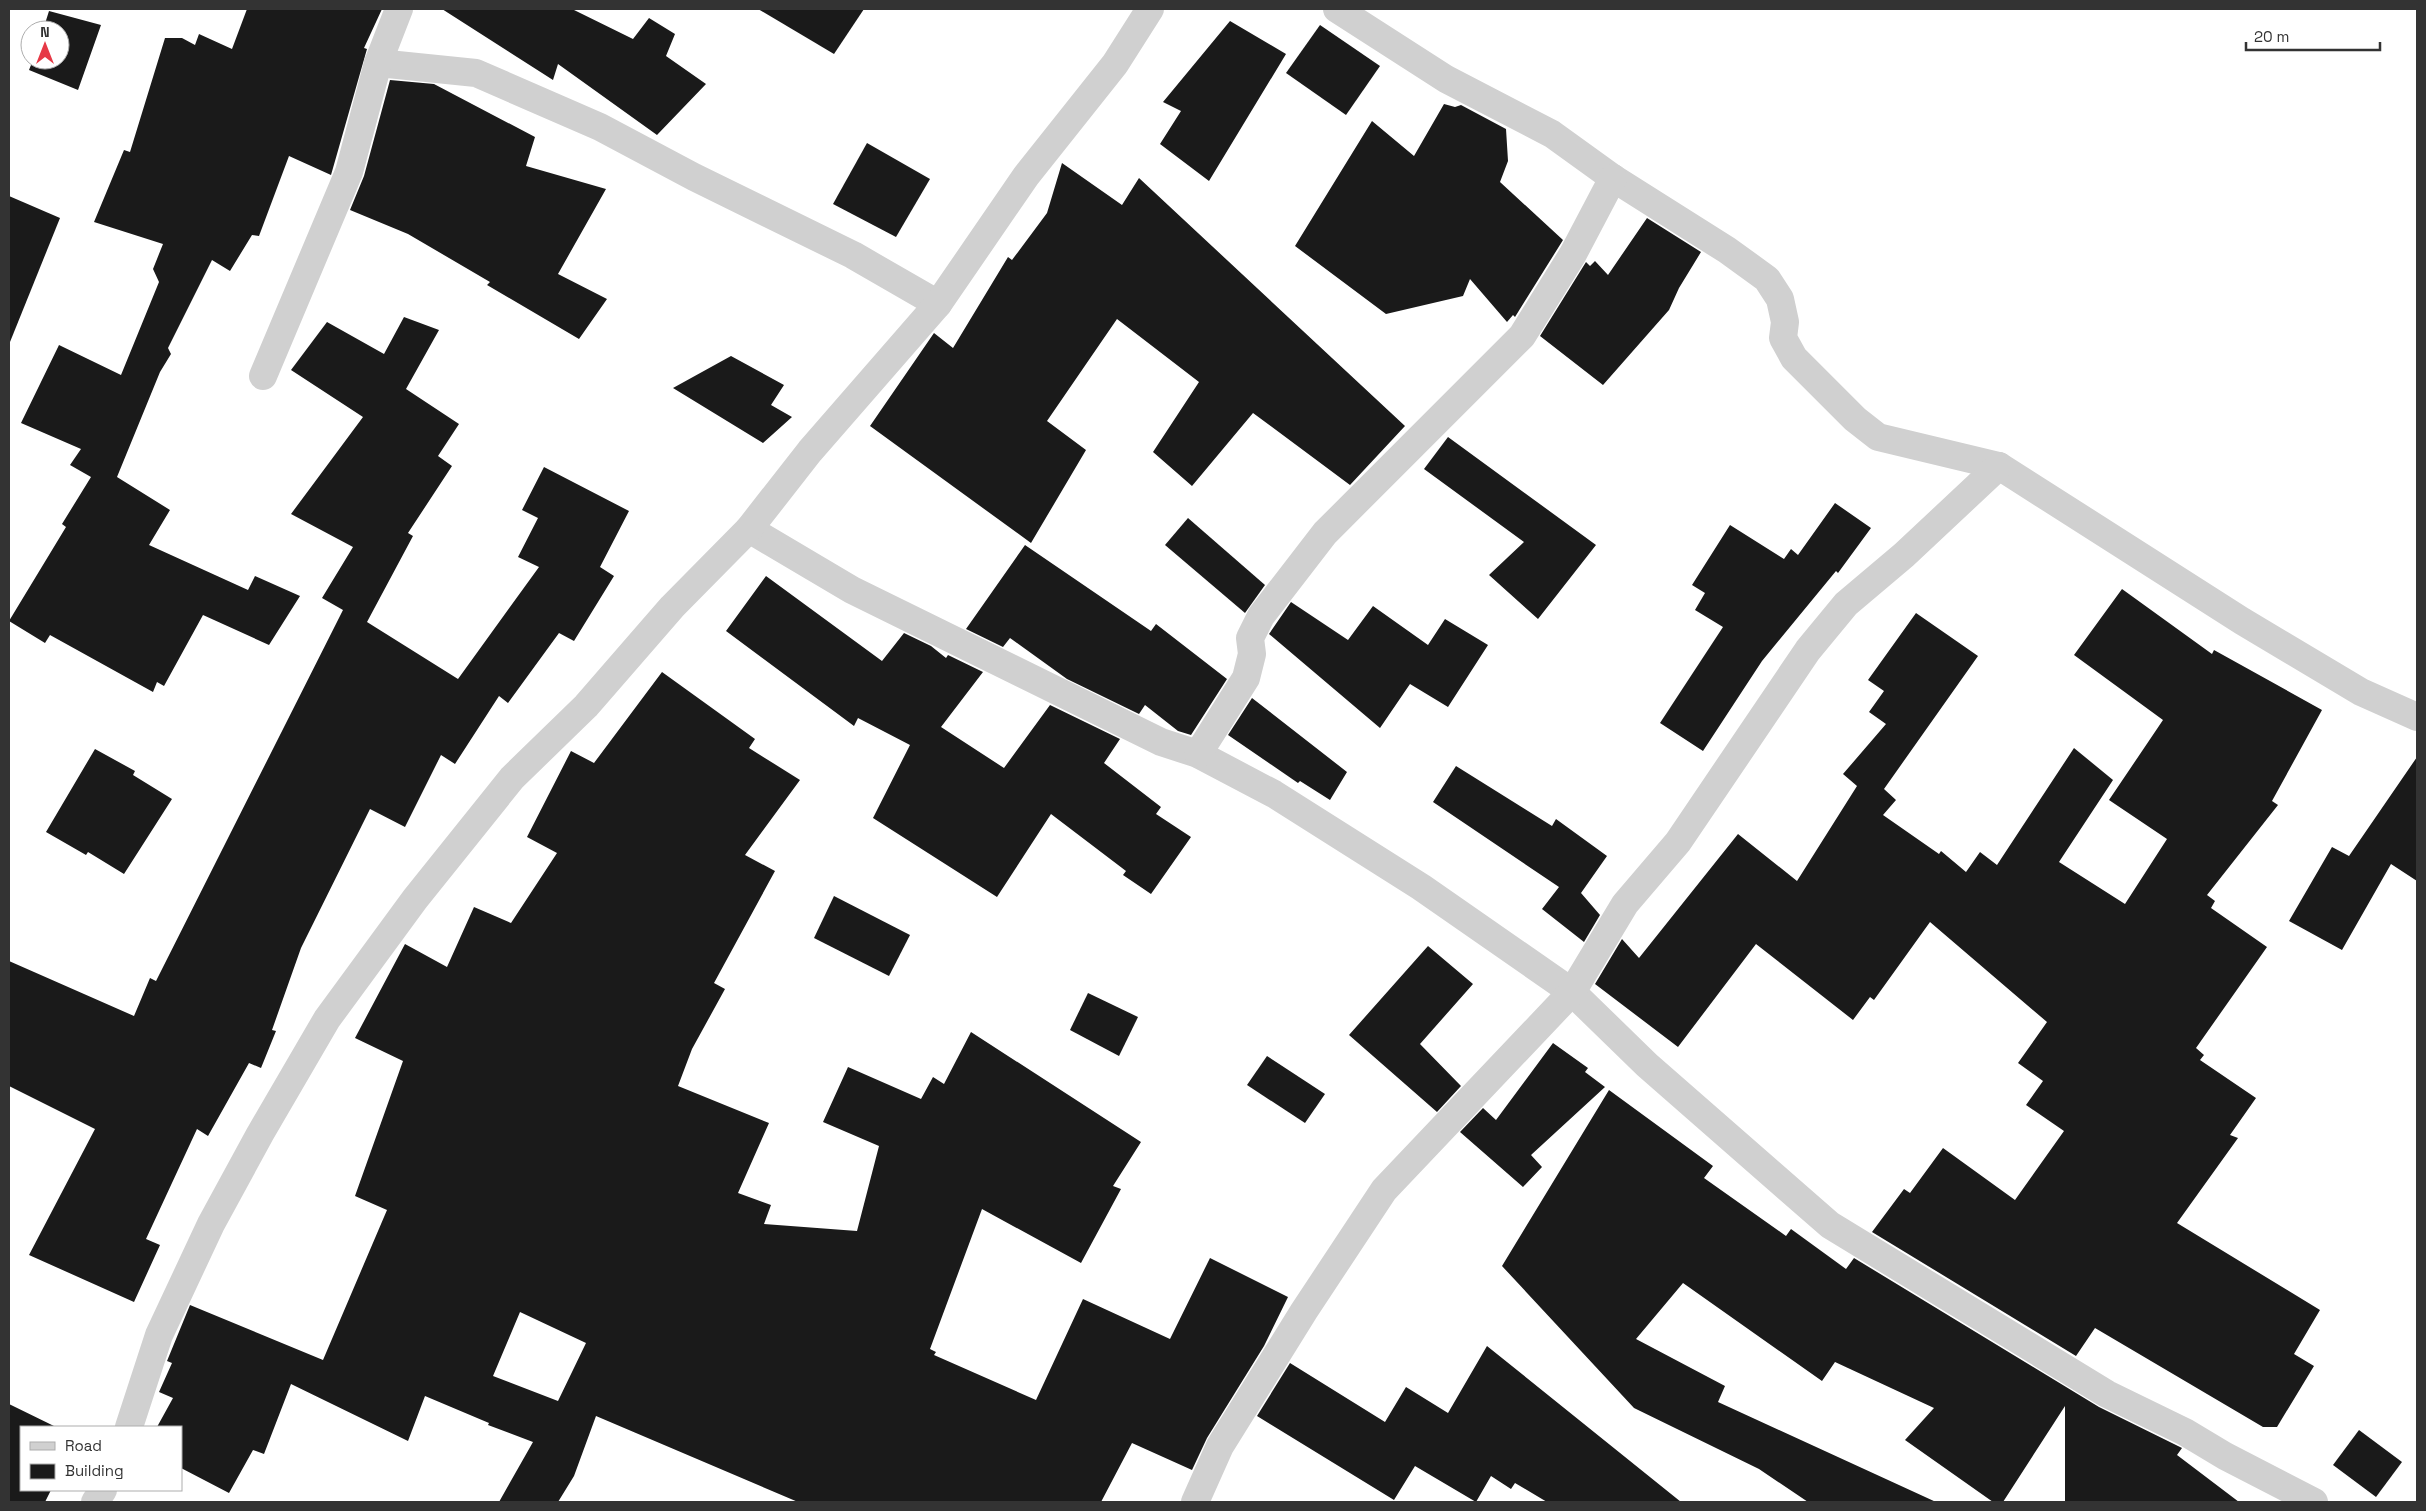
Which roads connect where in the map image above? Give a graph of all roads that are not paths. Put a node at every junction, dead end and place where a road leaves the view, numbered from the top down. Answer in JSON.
{"nodes":[{"id":1,"x":399,"y":9,"type":"edge"},
{"id":2,"x":1150,"y":9,"type":"edge"},
{"id":3,"x":1337,"y":9,"type":"edge"},
{"id":4,"x":378,"y":63,"type":"junction"},
{"id":5,"x":1613,"y":178,"type":"junction"},
{"id":6,"x":938,"y":304,"type":"junction"},
{"id":7,"x":263,"y":376,"type":"dead end"},
{"id":8,"x":1999,"y":466,"type":"junction"},
{"id":9,"x":749,"y":529,"type":"junction"},
{"id":10,"x":2417,"y":717,"type":"edge"},
{"id":11,"x":1198,"y":754,"type":"junction"},
{"id":12,"x":1572,"y":992,"type":"junction"},
{"id":13,"x":129,"y":1426,"type":"edge"},
{"id":14,"x":101,"y":1491,"type":"edge"},
{"id":15,"x":95,"y":1502,"type":"edge"},
{"id":16,"x":1195,"y":1502,"type":"edge"},
{"id":17,"x":2314,"y":1502,"type":"edge"}],
"edges":[{"from":1,"to":4,"type":"street"},
{"from":2,"to":6,"type":"street"},
{"from":3,"to":5,"type":"street"},
{"from":4,"to":6,"type":"street"},
{"from":4,"to":7,"type":"street"},
{"from":5,"to":8,"type":"street"},
{"from":5,"to":11,"type":"street"},
{"from":6,"to":9,"type":"street"},
{"from":8,"to":10,"type":"street"},
{"from":8,"to":12,"type":"street"},
{"from":9,"to":11,"type":"street"},
{"from":9,"to":13,"type":"street"},
{"from":11,"to":12,"type":"street"},
{"from":12,"to":16,"type":"street"},
{"from":12,"to":17,"type":"street"},
{"from":14,"to":15,"type":"street"}]}
